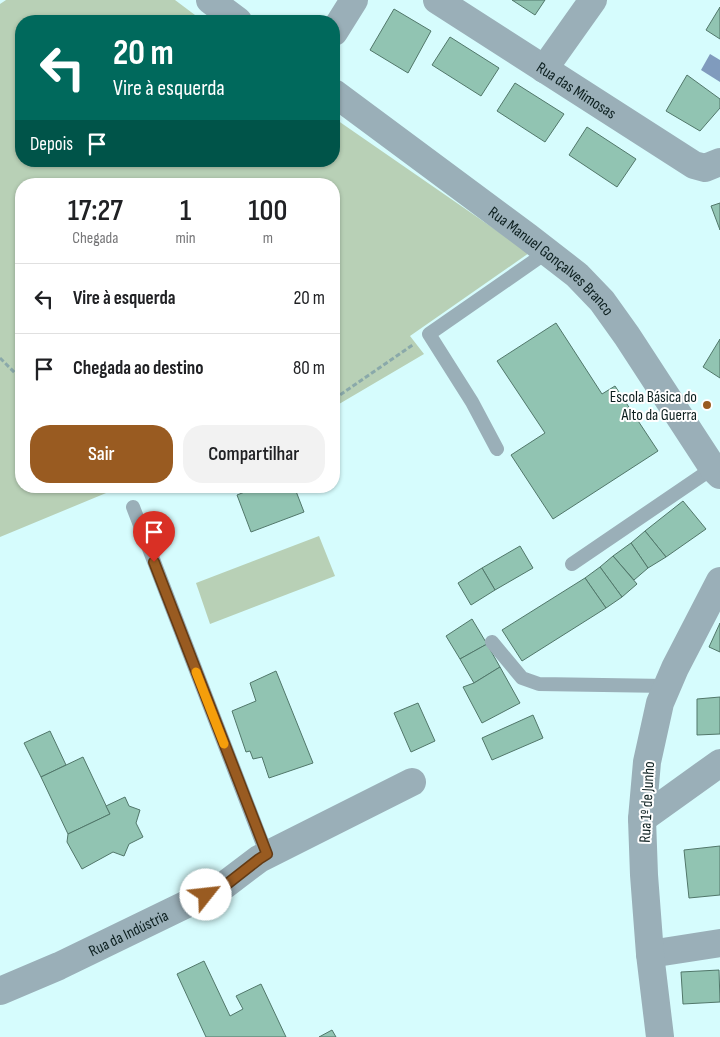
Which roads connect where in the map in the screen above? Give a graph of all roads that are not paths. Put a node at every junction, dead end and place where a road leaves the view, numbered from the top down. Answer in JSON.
{"nodes":[{"id":1,"x":210,"y":0,"type":"edge"},
{"id":2,"x":354,"y":0,"type":"edge"},
{"id":3,"x":437,"y":0,"type":"edge"},
{"id":4,"x":593,"y":0,"type":"edge"},
{"id":5,"x":230,"y":15,"type":"edge"},
{"id":6,"x":340,"y":22,"type":"edge"},
{"id":7,"x":544,"y":69,"type":"junction"},
{"id":8,"x":340,"y":97,"type":"edge"},
{"id":9,"x":720,"y":162,"type":"edge"},
{"id":10,"x":547,"y":252,"type":"junction"},
{"id":11,"x":497,"y":449,"type":"dead end"},
{"id":12,"x":716,"y":472,"type":"edge"},
{"id":13,"x":133,"y":507,"type":"dead end"},
{"id":14,"x":572,"y":564,"type":"dead end"},
{"id":15,"x":720,"y":580,"type":"edge"},
{"id":16,"x":492,"y":642,"type":"dead end"},
{"id":17,"x":667,"y":686,"type":"junction"},
{"id":18,"x":720,"y":763,"type":"edge"},
{"id":19,"x":412,"y":782,"type":"dead end"},
{"id":20,"x":642,"y":819,"type":"junction"},
{"id":21,"x":267,"y":854,"type":"junction"},
{"id":22,"x":720,"y":943,"type":"edge"},
{"id":23,"x":650,"y":954,"type":"junction"},
{"id":24,"x":0,"y":991,"type":"edge"},
{"id":25,"x":660,"y":1037,"type":"edge"}],
"edges":[{"from":1,"to":5,"type":"street"},
{"from":2,"to":6,"type":"street"},
{"from":3,"to":7,"type":"street","name":"Rua das Mimosas"},
{"from":4,"to":7,"type":"street"},
{"from":7,"to":9,"type":"street","name":"Rua das Mimosas"},
{"from":8,"to":10,"type":"street","name":"Rua Manuel Gonçalves Branco"},
{"from":10,"to":11,"type":"lane"},
{"from":10,"to":12,"type":"street","name":"Rua Manuel Gonçalves Branco"},
{"from":12,"to":14,"type":"lane"},
{"from":13,"to":21,"type":"lane"},
{"from":15,"to":17,"type":"street","name":"Rua 1º de Junho"},
{"from":16,"to":17,"type":"lane"},
{"from":17,"to":20,"type":"street","name":"Rua 1º de Junho"},
{"from":18,"to":20,"type":"street"},
{"from":19,"to":21,"type":"street","name":"Rua da Indústria"},
{"from":20,"to":23,"type":"street","name":"Rua 1º de Junho"},
{"from":21,"to":24,"type":"street","name":"Rua da Indústria"},
{"from":22,"to":23,"type":"street"},
{"from":23,"to":25,"type":"street","name":"Rua 1º de Junho"}]}
